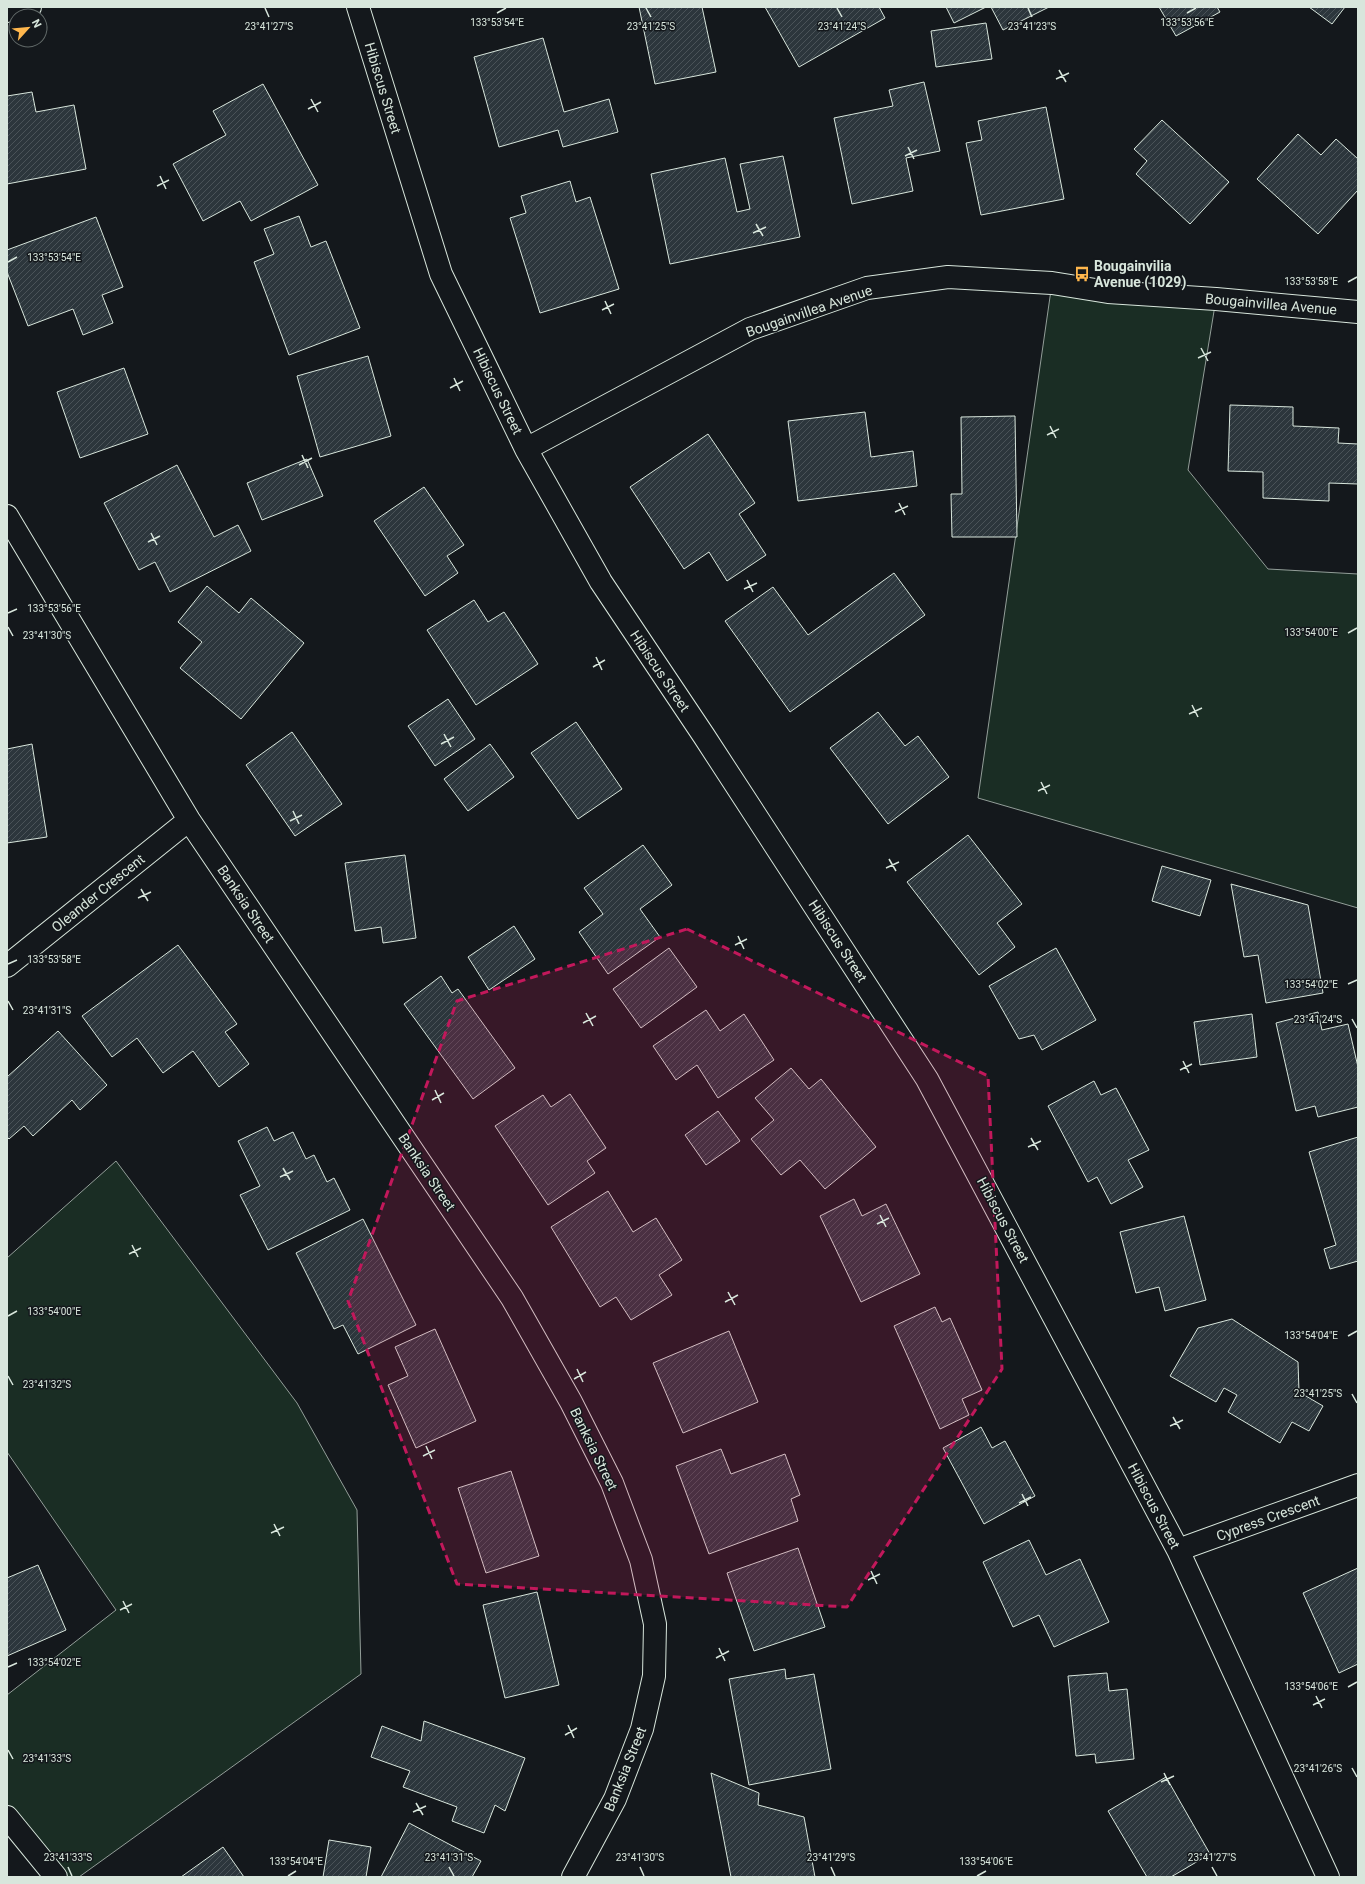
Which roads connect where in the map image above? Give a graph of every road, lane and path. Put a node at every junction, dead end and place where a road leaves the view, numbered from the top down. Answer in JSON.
{"nodes":[{"id":1,"x":30,"y":7,"type":"edge"},
{"id":2,"x":358,"y":7,"type":"edge"},
{"id":3,"x":7,"y":12,"type":"edge"},
{"id":4,"x":1358,"y":312,"type":"edge"},
{"id":5,"x":526,"y":448,"type":"junction"},
{"id":6,"x":7,"y":516,"type":"edge"},
{"id":7,"x":190,"y":820,"type":"junction"},
{"id":8,"x":7,"y":966,"type":"edge"},
{"id":9,"x":1358,"y":1485,"type":"edge"},
{"id":10,"x":1178,"y":1550,"type":"junction"},
{"id":11,"x":7,"y":1817,"type":"edge"},
{"id":12,"x":56,"y":1877,"type":"edge"},
{"id":13,"x":573,"y":1877,"type":"edge"},
{"id":14,"x":1328,"y":1877,"type":"edge"}],
"edges":[{"from":1,"to":3,"type":"street"},
{"from":2,"to":5,"type":"street","name":"Hibiscus Street"},
{"from":4,"to":5,"type":"street","name":"Bougainvillea Avenue"},
{"from":5,"to":10,"type":"street","name":"Hibiscus Street"},
{"from":6,"to":7,"type":"street","name":"Banksia Street"},
{"from":7,"to":8,"type":"street","name":"Oleander Crescent"},
{"from":7,"to":13,"type":"street","name":"Banksia Street"},
{"from":9,"to":10,"type":"street","name":"Cypress Crescent"},
{"from":10,"to":14,"type":"street","name":"Hibiscus Street"},
{"from":11,"to":12,"type":"street"}]}
